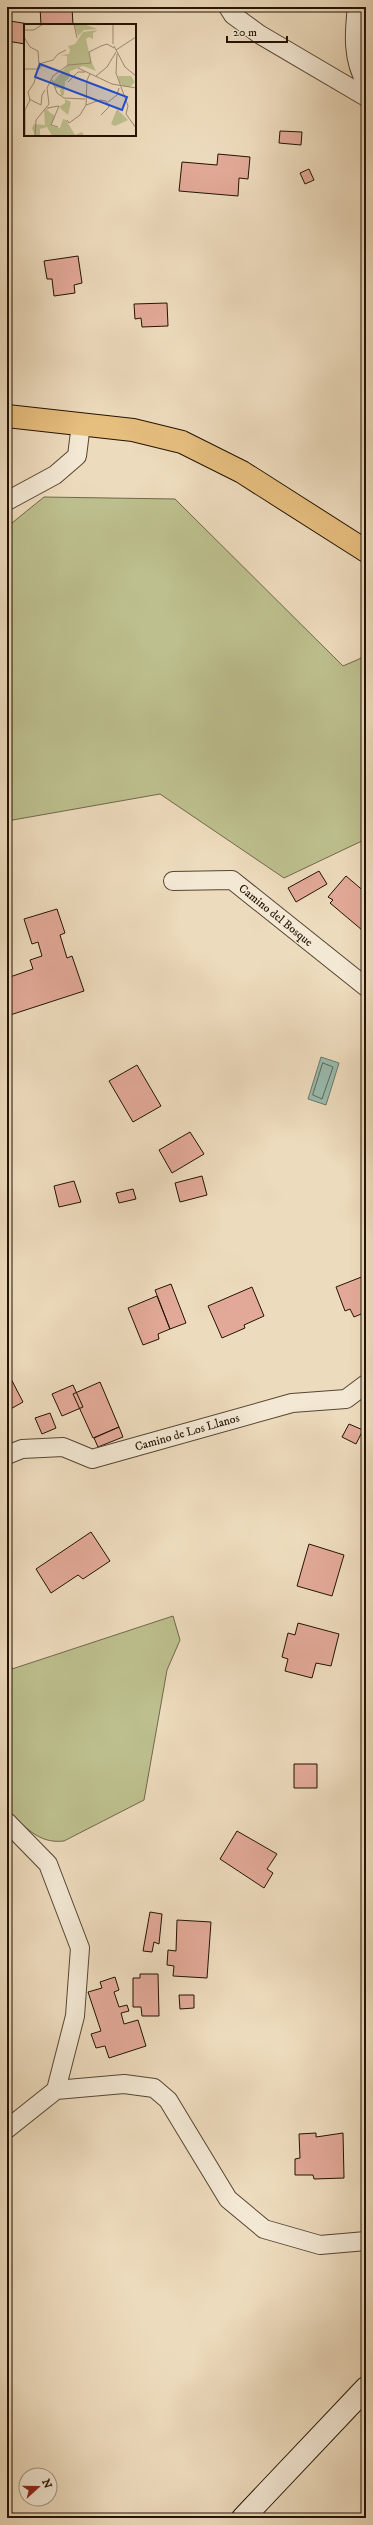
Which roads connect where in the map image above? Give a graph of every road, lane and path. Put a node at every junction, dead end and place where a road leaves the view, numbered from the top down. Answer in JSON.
{"nodes":[{"id":1,"x":228,"y":7,"type":"edge"},
{"id":2,"x":357,"y":7,"type":"edge"},
{"id":3,"x":366,"y":83,"type":"edge"},
{"id":4,"x":366,"y":97,"type":"edge"},
{"id":5,"x":7,"y":416,"type":"edge"},
{"id":6,"x":81,"y":424,"type":"junction"},
{"id":7,"x":7,"y":501,"type":"edge"},
{"id":8,"x":366,"y":551,"type":"edge"},
{"id":9,"x":173,"y":881,"type":"dead end"},
{"id":10,"x":366,"y":987,"type":"edge"},
{"id":11,"x":366,"y":1384,"type":"edge"},
{"id":12,"x":7,"y":1455,"type":"edge"},
{"id":13,"x":7,"y":1822,"type":"edge"},
{"id":14,"x":56,"y":2090,"type":"junction"},
{"id":15,"x":7,"y":2129,"type":"edge"},
{"id":16,"x":366,"y":2241,"type":"edge"},
{"id":17,"x":366,"y":2388,"type":"edge"},
{"id":18,"x":243,"y":2518,"type":"edge"}],
"edges":[{"from":1,"to":4,"type":"street"},
{"from":2,"to":3,"type":"street"},
{"from":5,"to":6,"type":"highway"},
{"from":6,"to":7,"type":"street"},
{"from":6,"to":8,"type":"highway"},
{"from":9,"to":10,"type":"street","name":"Camino del Bosque"},
{"from":11,"to":12,"type":"street","name":"Camino de Los Llanos"},
{"from":13,"to":14,"type":"street"},
{"from":14,"to":15,"type":"street"},
{"from":14,"to":16,"type":"street"},
{"from":17,"to":18,"type":"street"}]}
